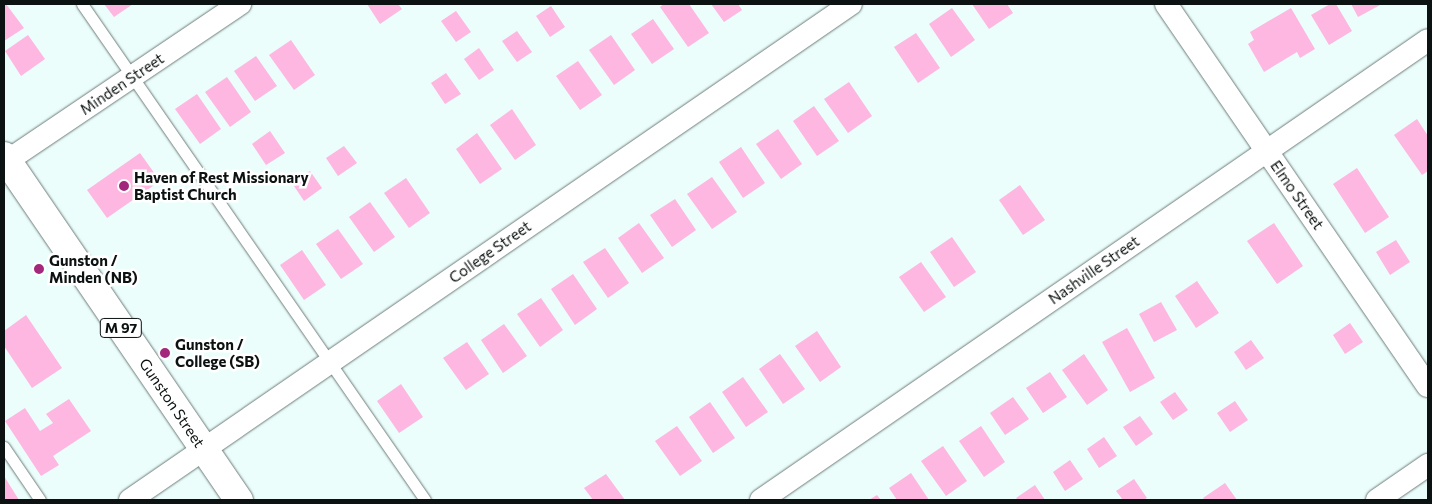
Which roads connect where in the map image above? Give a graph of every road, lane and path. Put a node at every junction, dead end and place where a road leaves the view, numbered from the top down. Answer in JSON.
{"nodes":[{"id":1,"x":82,"y":4,"type":"edge"},
{"id":2,"x":240,"y":4,"type":"edge"},
{"id":3,"x":851,"y":4,"type":"edge"},
{"id":4,"x":1166,"y":4,"type":"edge"},
{"id":5,"x":1428,"y":40,"type":"edge"},
{"id":6,"x":133,"y":77,"type":"junction"},
{"id":7,"x":1267,"y":151,"type":"junction"},
{"id":8,"x":5,"y":160,"type":"edge"},
{"id":9,"x":330,"y":363,"type":"junction"},
{"id":10,"x":1428,"y":386,"type":"edge"},
{"id":11,"x":4,"y":447,"type":"edge"},
{"id":12,"x":204,"y":449,"type":"junction"},
{"id":13,"x":1428,"y":464,"type":"edge"},
{"id":14,"x":40,"y":500,"type":"edge"},
{"id":15,"x":130,"y":500,"type":"edge"},
{"id":16,"x":239,"y":500,"type":"edge"},
{"id":17,"x":425,"y":500,"type":"edge"},
{"id":18,"x":760,"y":500,"type":"edge"},
{"id":19,"x":1377,"y":500,"type":"edge"}],
"edges":[{"from":1,"to":6,"type":"lane"},
{"from":2,"to":6,"type":"street","name":"Minden Street"},
{"from":3,"to":9,"type":"street","name":"College Street"},
{"from":4,"to":7,"type":"street","name":"Elmo Street"},
{"from":5,"to":7,"type":"street","name":"Nashville Street"},
{"from":6,"to":8,"type":"street","name":"Minden Street"},
{"from":6,"to":9,"type":"lane"},
{"from":7,"to":10,"type":"street","name":"Elmo Street"},
{"from":7,"to":18,"type":"street","name":"Nashville Street"},
{"from":8,"to":12,"type":"main road","name":"Gunston Street","number":"M 97"},
{"from":9,"to":12,"type":"street","name":"College Street"},
{"from":9,"to":17,"type":"lane"},
{"from":11,"to":14,"type":"lane"},
{"from":12,"to":15,"type":"street","name":"College Street"},
{"from":12,"to":16,"type":"main road","name":"Gunston Street","number":"M 97"},
{"from":13,"to":19,"type":"street"}]}
